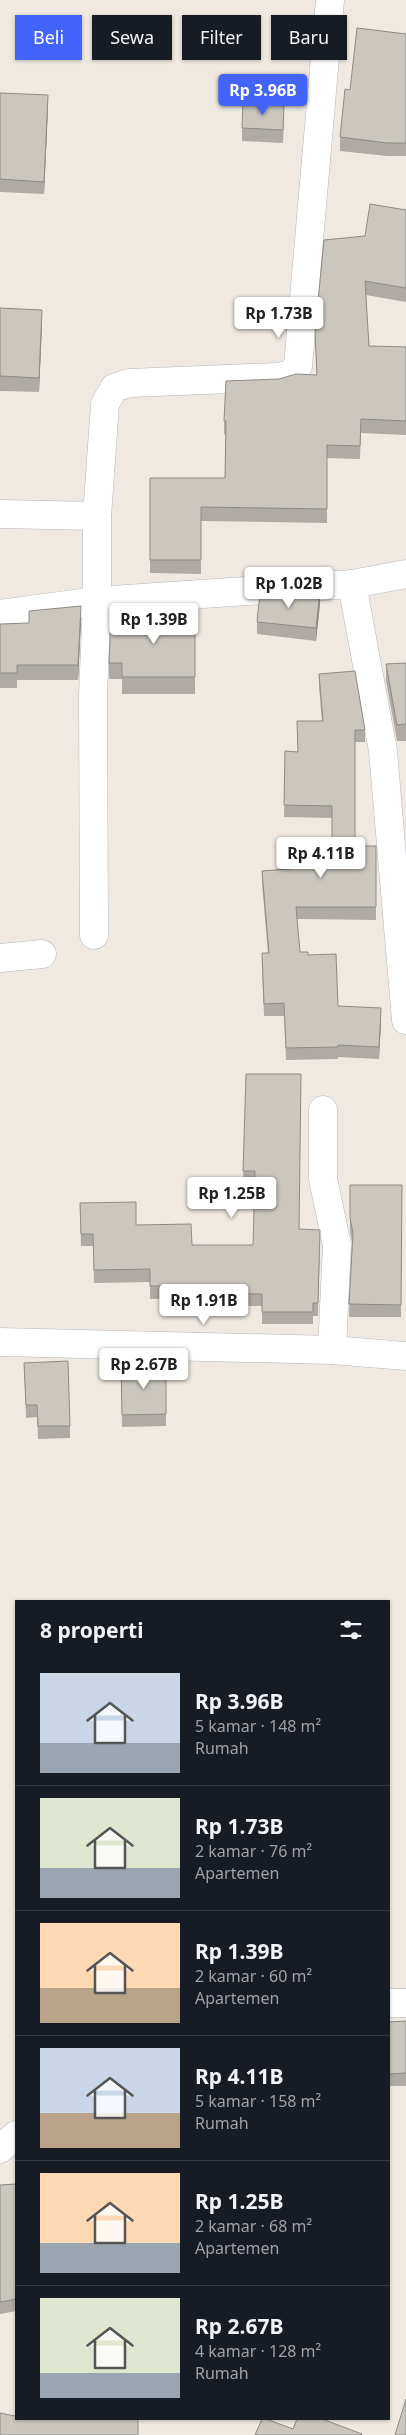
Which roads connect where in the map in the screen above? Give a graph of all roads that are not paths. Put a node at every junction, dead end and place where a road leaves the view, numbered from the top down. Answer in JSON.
{"nodes":[{"id":1,"x":330,"y":0,"type":"edge"},
{"id":2,"x":0,"y":514,"type":"edge"},
{"id":3,"x":96,"y":516,"type":"junction"},
{"id":4,"x":406,"y":574,"type":"edge"},
{"id":5,"x":352,"y":584,"type":"junction"},
{"id":6,"x":97,"y":601,"type":"junction"},
{"id":7,"x":0,"y":614,"type":"edge"},
{"id":8,"x":94,"y":935,"type":"dead end"},
{"id":9,"x":42,"y":954,"type":"dead end"},
{"id":10,"x":0,"y":958,"type":"edge"},
{"id":11,"x":406,"y":1020,"type":"edge"},
{"id":12,"x":323,"y":1110,"type":"dead end"},
{"id":13,"x":0,"y":1342,"type":"edge"},
{"id":14,"x":332,"y":1350,"type":"junction"},
{"id":15,"x":406,"y":1356,"type":"edge"},
{"id":16,"x":390,"y":2002,"type":"edge"},
{"id":17,"x":406,"y":2004,"type":"edge"},
{"id":18,"x":15,"y":2135,"type":"edge"},
{"id":19,"x":0,"y":2149,"type":"edge"}],
"edges":[{"from":1,"to":3,"type":"street"},
{"from":2,"to":3,"type":"street"},
{"from":3,"to":6,"type":"street"},
{"from":4,"to":5,"type":"street"},
{"from":5,"to":6,"type":"street"},
{"from":5,"to":11,"type":"street"},
{"from":6,"to":7,"type":"street"},
{"from":6,"to":8,"type":"street"},
{"from":9,"to":10,"type":"street"},
{"from":12,"to":14,"type":"street"},
{"from":13,"to":14,"type":"street"},
{"from":14,"to":15,"type":"street"},
{"from":16,"to":17,"type":"street"},
{"from":18,"to":19,"type":"street"}]}
